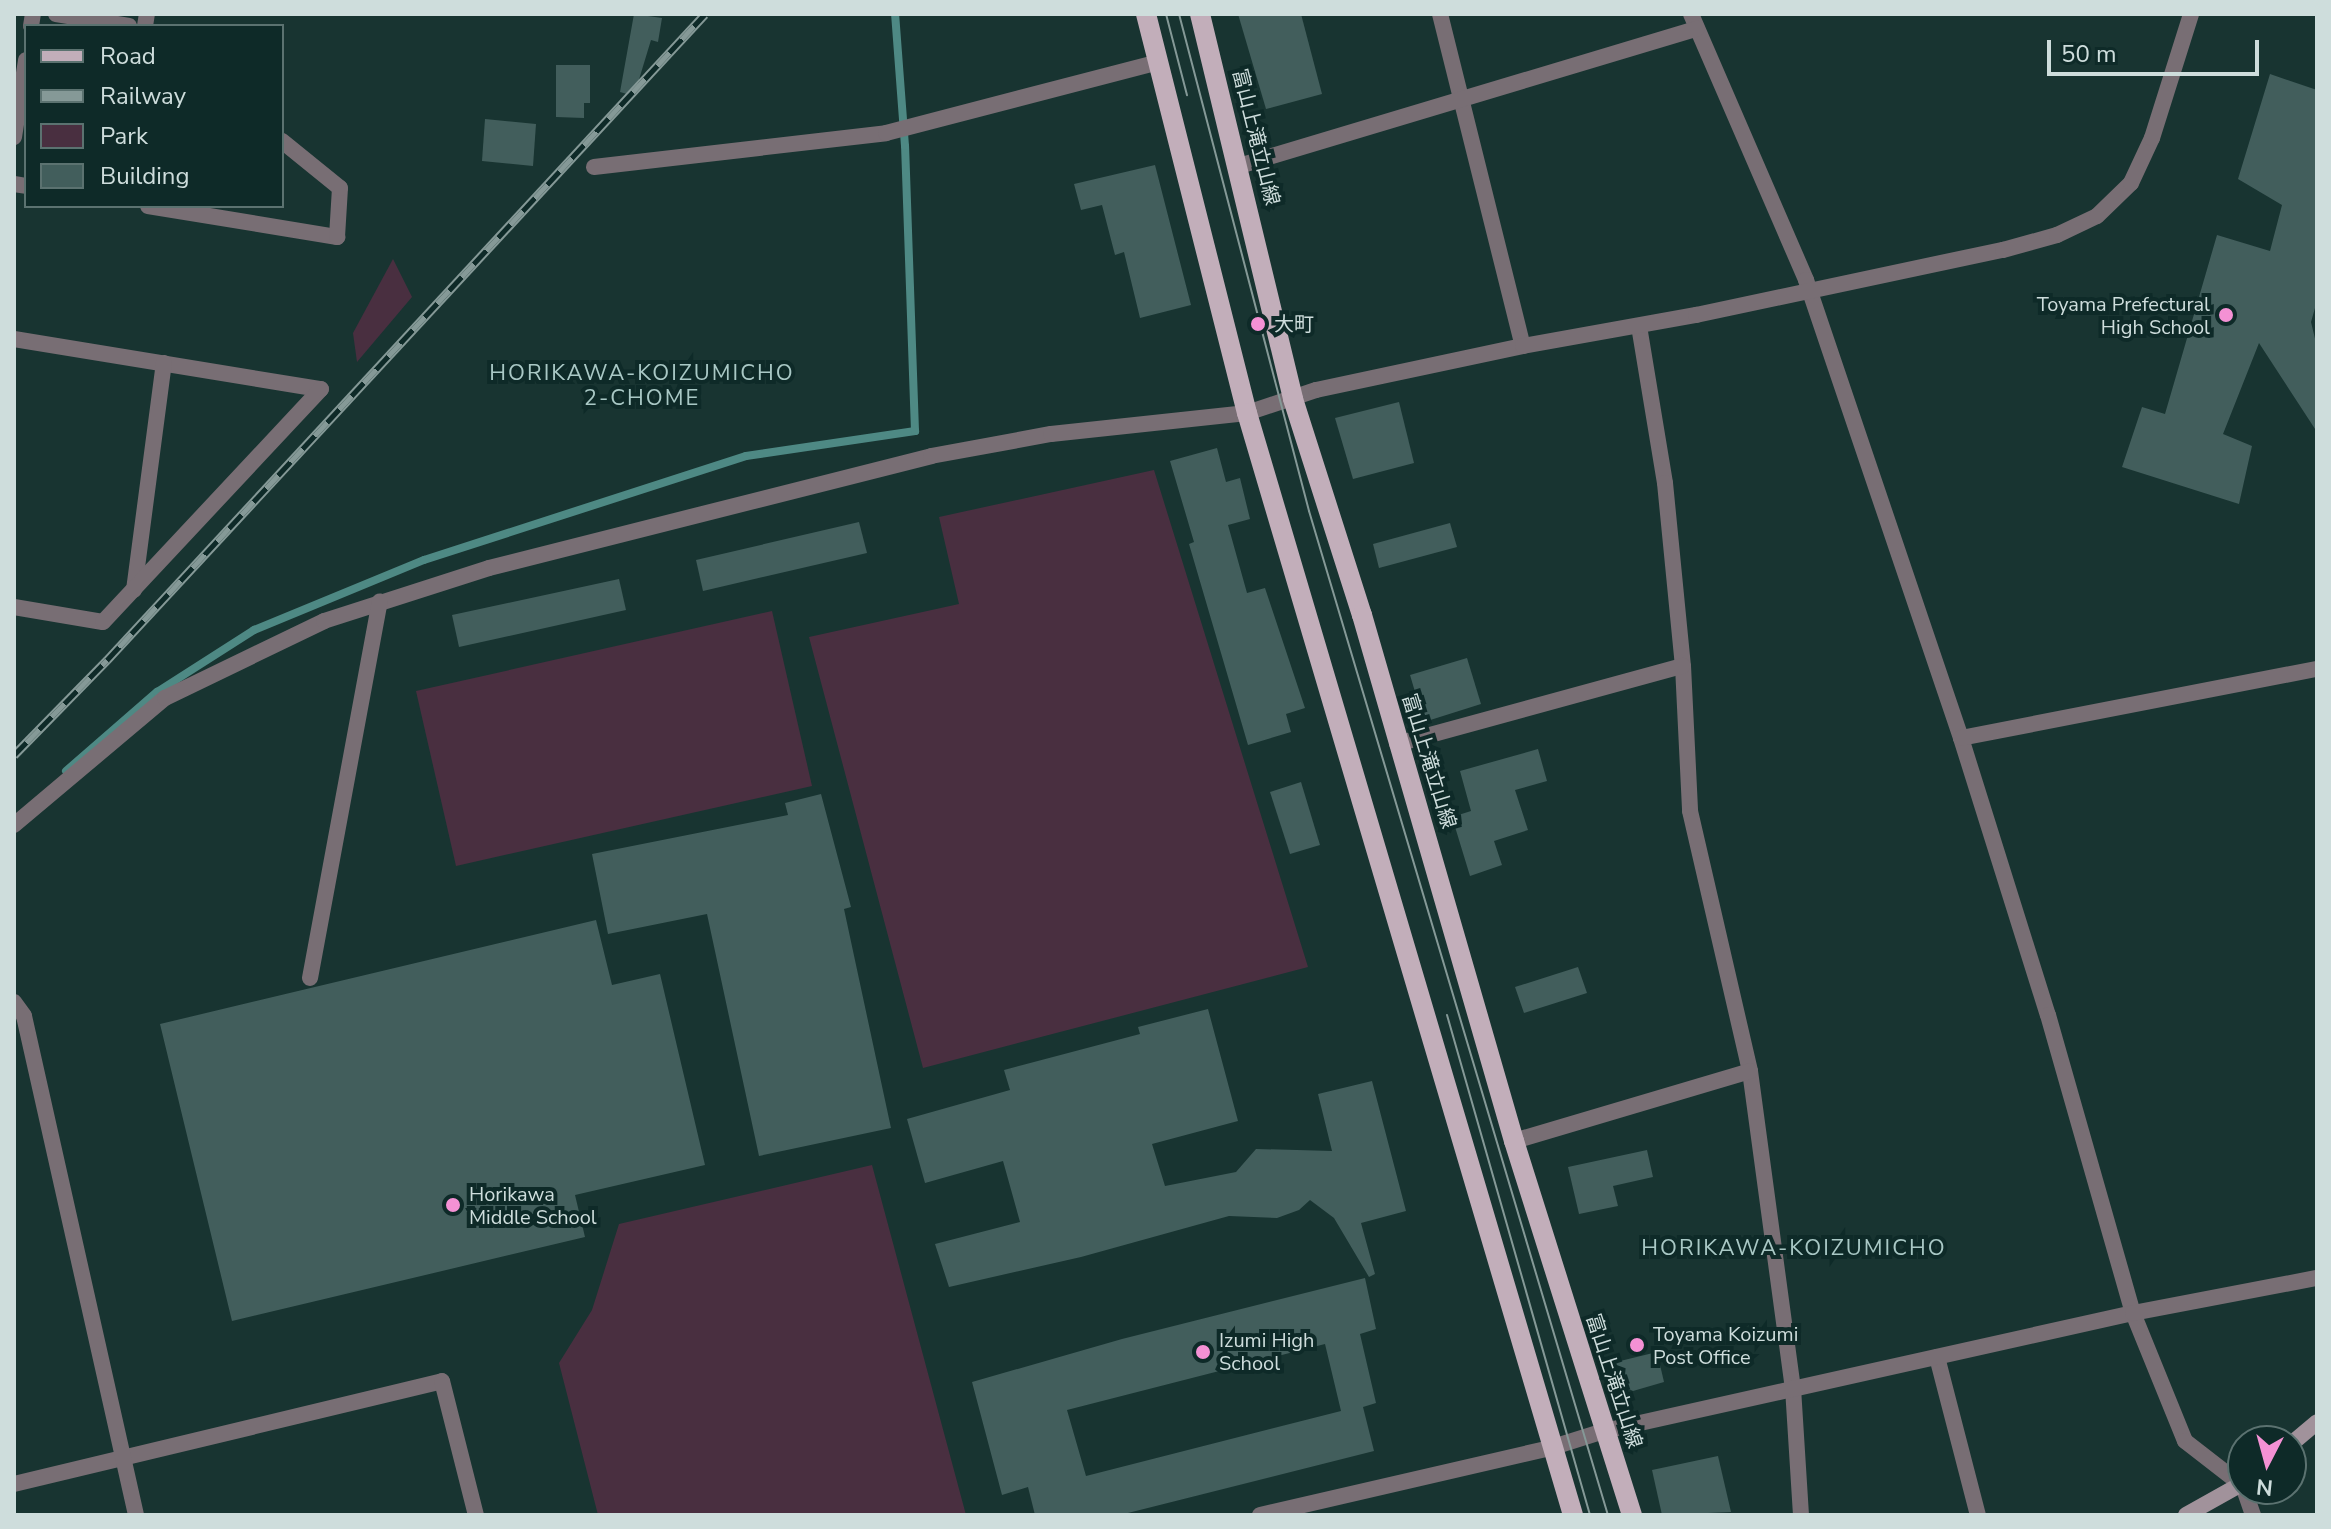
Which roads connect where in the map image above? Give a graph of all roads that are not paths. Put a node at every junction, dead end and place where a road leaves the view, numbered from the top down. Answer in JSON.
{"nodes":[{"id":1,"x":56,"y":14,"type":"edge"},
{"id":2,"x":1146,"y":14,"type":"edge"},
{"id":3,"x":1200,"y":14,"type":"edge"},
{"id":4,"x":1440,"y":14,"type":"edge"},
{"id":5,"x":2191,"y":14,"type":"edge"},
{"id":6,"x":1694,"y":22,"type":"edge"},
{"id":7,"x":117,"y":24,"type":"edge"},
{"id":8,"x":1158,"y":62,"type":"junction"},
{"id":9,"x":24,"y":73,"type":"edge"},
{"id":10,"x":1461,"y":99,"type":"junction"},
{"id":11,"x":14,"y":137,"type":"edge"},
{"id":12,"x":284,"y":143,"type":"edge"},
{"id":13,"x":1239,"y":166,"type":"junction"},
{"id":14,"x":594,"y":167,"type":"dead end"},
{"id":15,"x":160,"y":208,"type":"edge"},
{"id":16,"x":1809,"y":291,"type":"junction"},
{"id":17,"x":1639,"y":326,"type":"junction"},
{"id":18,"x":14,"y":339,"type":"edge"},
{"id":19,"x":1523,"y":346,"type":"junction"},
{"id":20,"x":164,"y":363,"type":"junction"},
{"id":21,"x":1293,"y":399,"type":"junction"},
{"id":22,"x":1247,"y":413,"type":"junction"},
{"id":23,"x":134,"y":590,"type":"junction"},
{"id":24,"x":380,"y":601,"type":"junction"},
{"id":25,"x":14,"y":607,"type":"edge"},
{"id":26,"x":1683,"y":666,"type":"junction"},
{"id":27,"x":2317,"y":669,"type":"edge"},
{"id":28,"x":1961,"y":738,"type":"junction"},
{"id":29,"x":1397,"y":744,"type":"junction"},
{"id":30,"x":14,"y":825,"type":"edge"},
{"id":31,"x":310,"y":978,"type":"dead end"},
{"id":32,"x":14,"y":1002,"type":"edge"},
{"id":33,"x":1750,"y":1071,"type":"junction"},
{"id":34,"x":1514,"y":1141,"type":"junction"},
{"id":35,"x":2317,"y":1278,"type":"edge"},
{"id":36,"x":2133,"y":1313,"type":"junction"},
{"id":37,"x":1937,"y":1357,"type":"junction"},
{"id":38,"x":1793,"y":1388,"type":"junction"},
{"id":39,"x":1604,"y":1431,"type":"junction"},
{"id":40,"x":1550,"y":1448,"type":"junction"},
{"id":41,"x":123,"y":1460,"type":"junction"},
{"id":42,"x":2227,"y":1473,"type":"edge"},
{"id":43,"x":14,"y":1484,"type":"edge"},
{"id":44,"x":2227,"y":1493,"type":"edge"},
{"id":45,"x":136,"y":1515,"type":"edge"},
{"id":46,"x":476,"y":1515,"type":"edge"},
{"id":47,"x":1260,"y":1515,"type":"edge"},
{"id":48,"x":1573,"y":1515,"type":"edge"},
{"id":49,"x":1632,"y":1515,"type":"edge"},
{"id":50,"x":1801,"y":1515,"type":"edge"},
{"id":51,"x":1978,"y":1515,"type":"edge"},
{"id":52,"x":2186,"y":1515,"type":"edge"}],
"edges":[{"from":1,"to":7,"type":"street"},
{"from":2,"to":8,"type":"main road"},
{"from":3,"to":13,"type":"main road","name":"富山上滝立山線"},
{"from":4,"to":10,"type":"street"},
{"from":5,"to":16,"type":"street"},
{"from":6,"to":10,"type":"street"},
{"from":6,"to":16,"type":"street"},
{"from":8,"to":14,"type":"street"},
{"from":8,"to":22,"type":"main road"},
{"from":9,"to":11,"type":"street"},
{"from":10,"to":13,"type":"street"},
{"from":10,"to":19,"type":"street"},
{"from":12,"to":15,"type":"street"},
{"from":13,"to":21,"type":"main road","name":"富山上滝立山線"},
{"from":16,"to":17,"type":"street"},
{"from":16,"to":28,"type":"street"},
{"from":17,"to":19,"type":"street"},
{"from":17,"to":26,"type":"street"},
{"from":18,"to":20,"type":"street"},
{"from":19,"to":21,"type":"street"},
{"from":20,"to":23,"type":"street"},
{"from":20,"to":23,"type":"street"},
{"from":21,"to":22,"type":"street"},
{"from":21,"to":29,"type":"main road","name":"富山上滝立山線"},
{"from":22,"to":24,"type":"street"},
{"from":22,"to":40,"type":"main road"},
{"from":23,"to":25,"type":"street"},
{"from":24,"to":30,"type":"street"},
{"from":24,"to":31,"type":"street"},
{"from":26,"to":29,"type":"street"},
{"from":26,"to":33,"type":"street"},
{"from":27,"to":28,"type":"street"},
{"from":28,"to":36,"type":"street"},
{"from":29,"to":34,"type":"main road","name":"富山上滝立山線"},
{"from":32,"to":41,"type":"street"},
{"from":33,"to":34,"type":"street"},
{"from":33,"to":38,"type":"street"},
{"from":34,"to":39,"type":"main road","name":"富山上滝立山線"},
{"from":35,"to":36,"type":"street"},
{"from":36,"to":37,"type":"street"},
{"from":36,"to":42,"type":"street"},
{"from":37,"to":38,"type":"street"},
{"from":37,"to":51,"type":"street"},
{"from":38,"to":39,"type":"street"},
{"from":38,"to":50,"type":"street"},
{"from":39,"to":40,"type":"street"},
{"from":39,"to":49,"type":"main road","name":"富山上滝立山線"},
{"from":40,"to":47,"type":"street"},
{"from":40,"to":48,"type":"main road"},
{"from":41,"to":43,"type":"street"},
{"from":41,"to":45,"type":"street"},
{"from":41,"to":46,"type":"street"},
{"from":44,"to":52,"type":"main road"}]}
